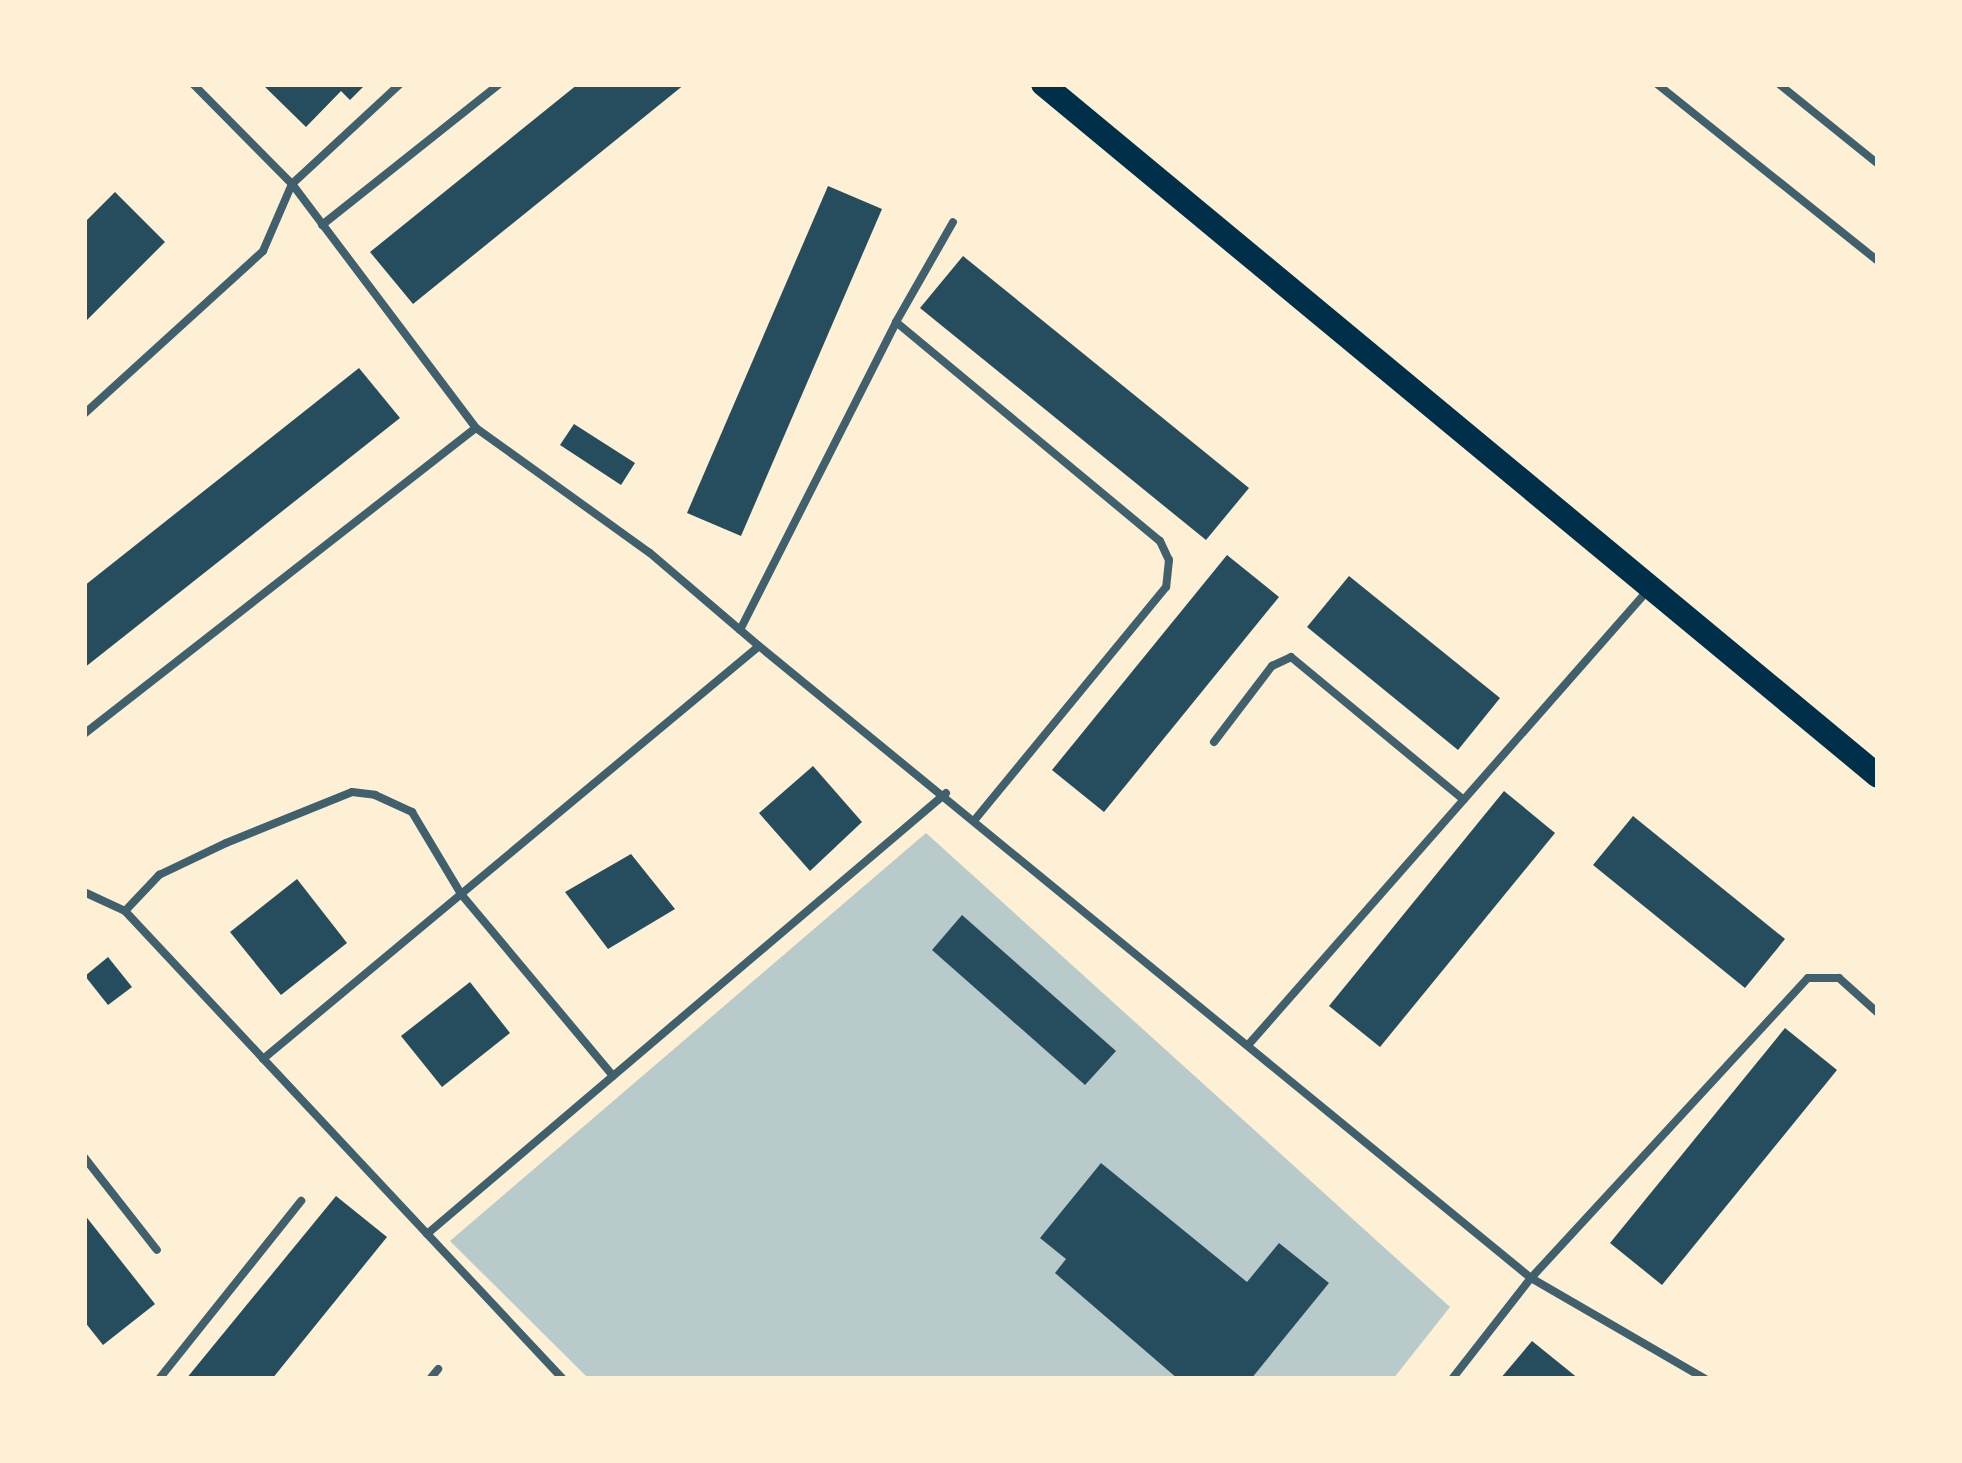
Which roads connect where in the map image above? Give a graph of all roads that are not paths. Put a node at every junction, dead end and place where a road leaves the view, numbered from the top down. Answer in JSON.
{"nodes":[{"id":1,"x":193,"y":84,"type":"edge"},
{"id":2,"x":400,"y":84,"type":"edge"},
{"id":3,"x":499,"y":84,"type":"edge"},
{"id":4,"x":1043,"y":84,"type":"edge"},
{"id":5,"x":1658,"y":84,"type":"edge"},
{"id":6,"x":1779,"y":84,"type":"edge"},
{"id":7,"x":1878,"y":164,"type":"edge"},
{"id":8,"x":292,"y":184,"type":"junction"},
{"id":9,"x":953,"y":222,"type":"dead end"},
{"id":10,"x":322,"y":225,"type":"junction"},
{"id":11,"x":1878,"y":261,"type":"edge"},
{"id":12,"x":896,"y":322,"type":"junction"},
{"id":13,"x":84,"y":414,"type":"edge"},
{"id":14,"x":476,"y":428,"type":"junction"},
{"id":15,"x":1650,"y":587,"type":"junction"},
{"id":16,"x":740,"y":630,"type":"junction"},
{"id":17,"x":760,"y":646,"type":"junction"},
{"id":18,"x":84,"y":734,"type":"edge"},
{"id":19,"x":1214,"y":742,"type":"dead end"},
{"id":20,"x":1878,"y":776,"type":"edge"},
{"id":21,"x":946,"y":793,"type":"junction"},
{"id":22,"x":1464,"y":800,"type":"junction"},
{"id":23,"x":976,"y":818,"type":"junction"},
{"id":24,"x":84,"y":892,"type":"edge"},
{"id":25,"x":461,"y":894,"type":"junction"},
{"id":26,"x":125,"y":911,"type":"junction"},
{"id":27,"x":1878,"y":1013,"type":"edge"},
{"id":28,"x":1249,"y":1044,"type":"junction"},
{"id":29,"x":263,"y":1059,"type":"junction"},
{"id":30,"x":614,"y":1076,"type":"junction"},
{"id":31,"x":84,"y":1157,"type":"edge"},
{"id":32,"x":302,"y":1202,"type":"dead end"},
{"id":33,"x":427,"y":1234,"type":"junction"},
{"id":34,"x":157,"y":1250,"type":"dead end"},
{"id":35,"x":1531,"y":1278,"type":"junction"},
{"id":36,"x":438,"y":1369,"type":"dead end"},
{"id":37,"x":159,"y":1379,"type":"edge"},
{"id":38,"x":430,"y":1379,"type":"edge"},
{"id":39,"x":563,"y":1379,"type":"edge"},
{"id":40,"x":1452,"y":1379,"type":"edge"},
{"id":41,"x":1705,"y":1379,"type":"edge"}],
"edges":[{"from":1,"to":8,"type":"lane"},
{"from":2,"to":8,"type":"lane"},
{"from":3,"to":10,"type":"lane"},
{"from":4,"to":15,"type":"highway"},
{"from":5,"to":11,"type":"lane"},
{"from":6,"to":7,"type":"lane"},
{"from":8,"to":10,"type":"lane"},
{"from":8,"to":13,"type":"lane"},
{"from":9,"to":12,"type":"lane"},
{"from":10,"to":14,"type":"lane"},
{"from":12,"to":16,"type":"lane"},
{"from":12,"to":23,"type":"lane"},
{"from":14,"to":16,"type":"lane"},
{"from":14,"to":18,"type":"lane"},
{"from":15,"to":20,"type":"highway"},
{"from":15,"to":22,"type":"lane"},
{"from":16,"to":17,"type":"lane"},
{"from":17,"to":21,"type":"lane"},
{"from":17,"to":25,"type":"lane"},
{"from":19,"to":22,"type":"lane"},
{"from":21,"to":23,"type":"lane"},
{"from":21,"to":30,"type":"lane"},
{"from":22,"to":28,"type":"lane"},
{"from":23,"to":28,"type":"lane"},
{"from":24,"to":26,"type":"lane"},
{"from":25,"to":26,"type":"lane"},
{"from":25,"to":29,"type":"lane"},
{"from":25,"to":30,"type":"lane"},
{"from":26,"to":29,"type":"lane"},
{"from":27,"to":35,"type":"lane"},
{"from":28,"to":35,"type":"lane"},
{"from":29,"to":33,"type":"lane"},
{"from":30,"to":33,"type":"lane"},
{"from":31,"to":34,"type":"lane"},
{"from":32,"to":37,"type":"lane"},
{"from":33,"to":39,"type":"lane"},
{"from":35,"to":40,"type":"lane"},
{"from":35,"to":41,"type":"lane"},
{"from":36,"to":38,"type":"lane"}]}
